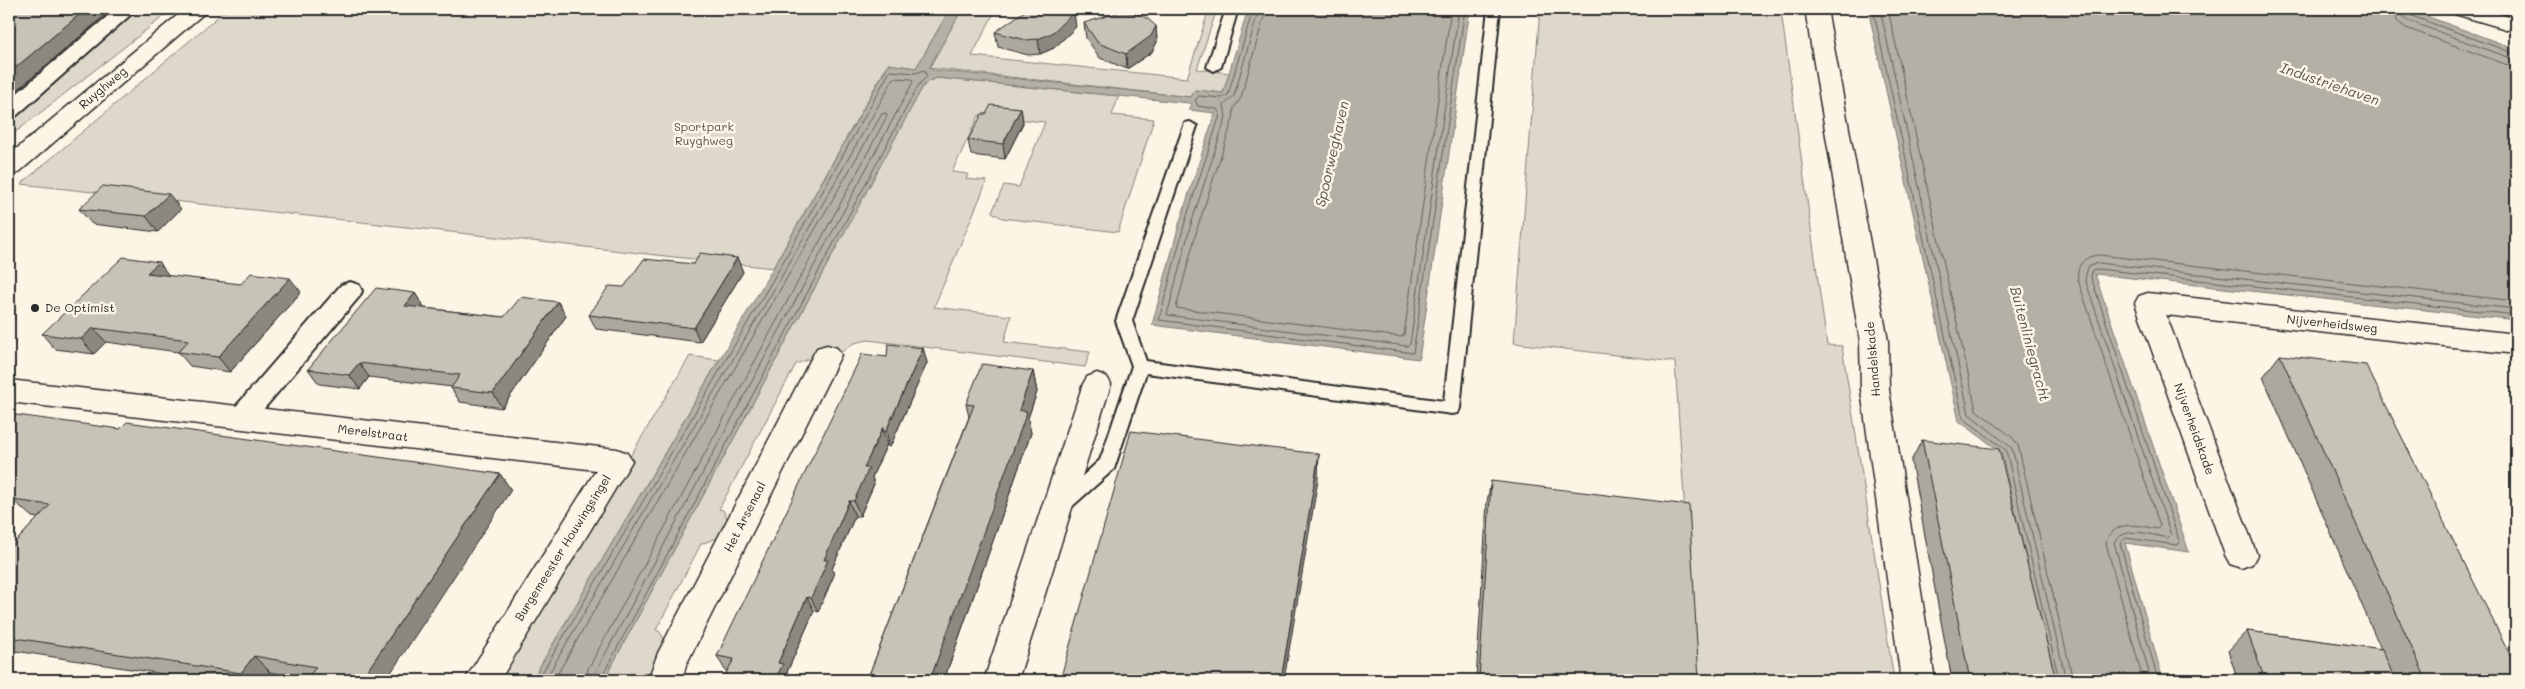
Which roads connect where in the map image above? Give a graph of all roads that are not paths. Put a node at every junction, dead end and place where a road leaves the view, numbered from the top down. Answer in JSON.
{"nodes":[{"id":1,"x":127,"y":9,"type":"edge"},
{"id":2,"x":198,"y":9,"type":"edge"},
{"id":3,"x":1232,"y":9,"type":"edge"},
{"id":4,"x":1494,"y":9,"type":"edge"},
{"id":5,"x":1816,"y":9,"type":"edge"},
{"id":6,"x":2463,"y":9,"type":"edge"},
{"id":7,"x":2516,"y":26,"type":"edge"},
{"id":8,"x":1214,"y":67,"type":"dead end"},
{"id":9,"x":9,"y":111,"type":"edge"},
{"id":10,"x":1190,"y":126,"type":"dead end"},
{"id":11,"x":9,"y":167,"type":"edge"},
{"id":12,"x":350,"y":291,"type":"dead end"},
{"id":13,"x":2148,"y":303,"type":"joint"},
{"id":14,"x":2516,"y":344,"type":"edge"},
{"id":15,"x":827,"y":355,"type":"dead end"},
{"id":16,"x":1140,"y":366,"type":"junction"},
{"id":17,"x":1097,"y":384,"type":"dead end"},
{"id":18,"x":9,"y":391,"type":"edge"},
{"id":19,"x":241,"y":418,"type":"junction"},
{"id":20,"x":504,"y":448,"type":"joint"},
{"id":21,"x":1056,"y":511,"type":"junction"},
{"id":22,"x":2241,"y":555,"type":"dead end"},
{"id":23,"x":482,"y":680,"type":"edge"},
{"id":24,"x":665,"y":680,"type":"edge"},
{"id":25,"x":1001,"y":680,"type":"edge"},
{"id":26,"x":1918,"y":680,"type":"edge"}],
"edges":[{"from":1,"to":9,"type":"street"},
{"from":2,"to":11,"type":"street","name":"Ruyghweg"},
{"from":3,"to":8,"type":"lane"},
{"from":4,"to":16,"type":"lane"},
{"from":5,"to":26,"type":"street","name":"Handelskade"},
{"from":6,"to":7,"type":"street"},
{"from":10,"to":16,"type":"lane"},
{"from":12,"to":19,"type":"street"},
{"from":13,"to":14,"type":"street","name":"Nijverheidsweg"},
{"from":13,"to":22,"type":"street","name":"Nijverheidskade"},
{"from":15,"to":24,"type":"street","name":"Het Arsenaal"},
{"from":16,"to":21,"type":"lane"},
{"from":17,"to":21,"type":"street"},
{"from":18,"to":19,"type":"street","name":"Merelstraat"},
{"from":19,"to":20,"type":"street","name":"Merelstraat"},
{"from":20,"to":23,"type":"street","name":"Burgemeester Houwingsingel"},
{"from":21,"to":25,"type":"street"}]}
